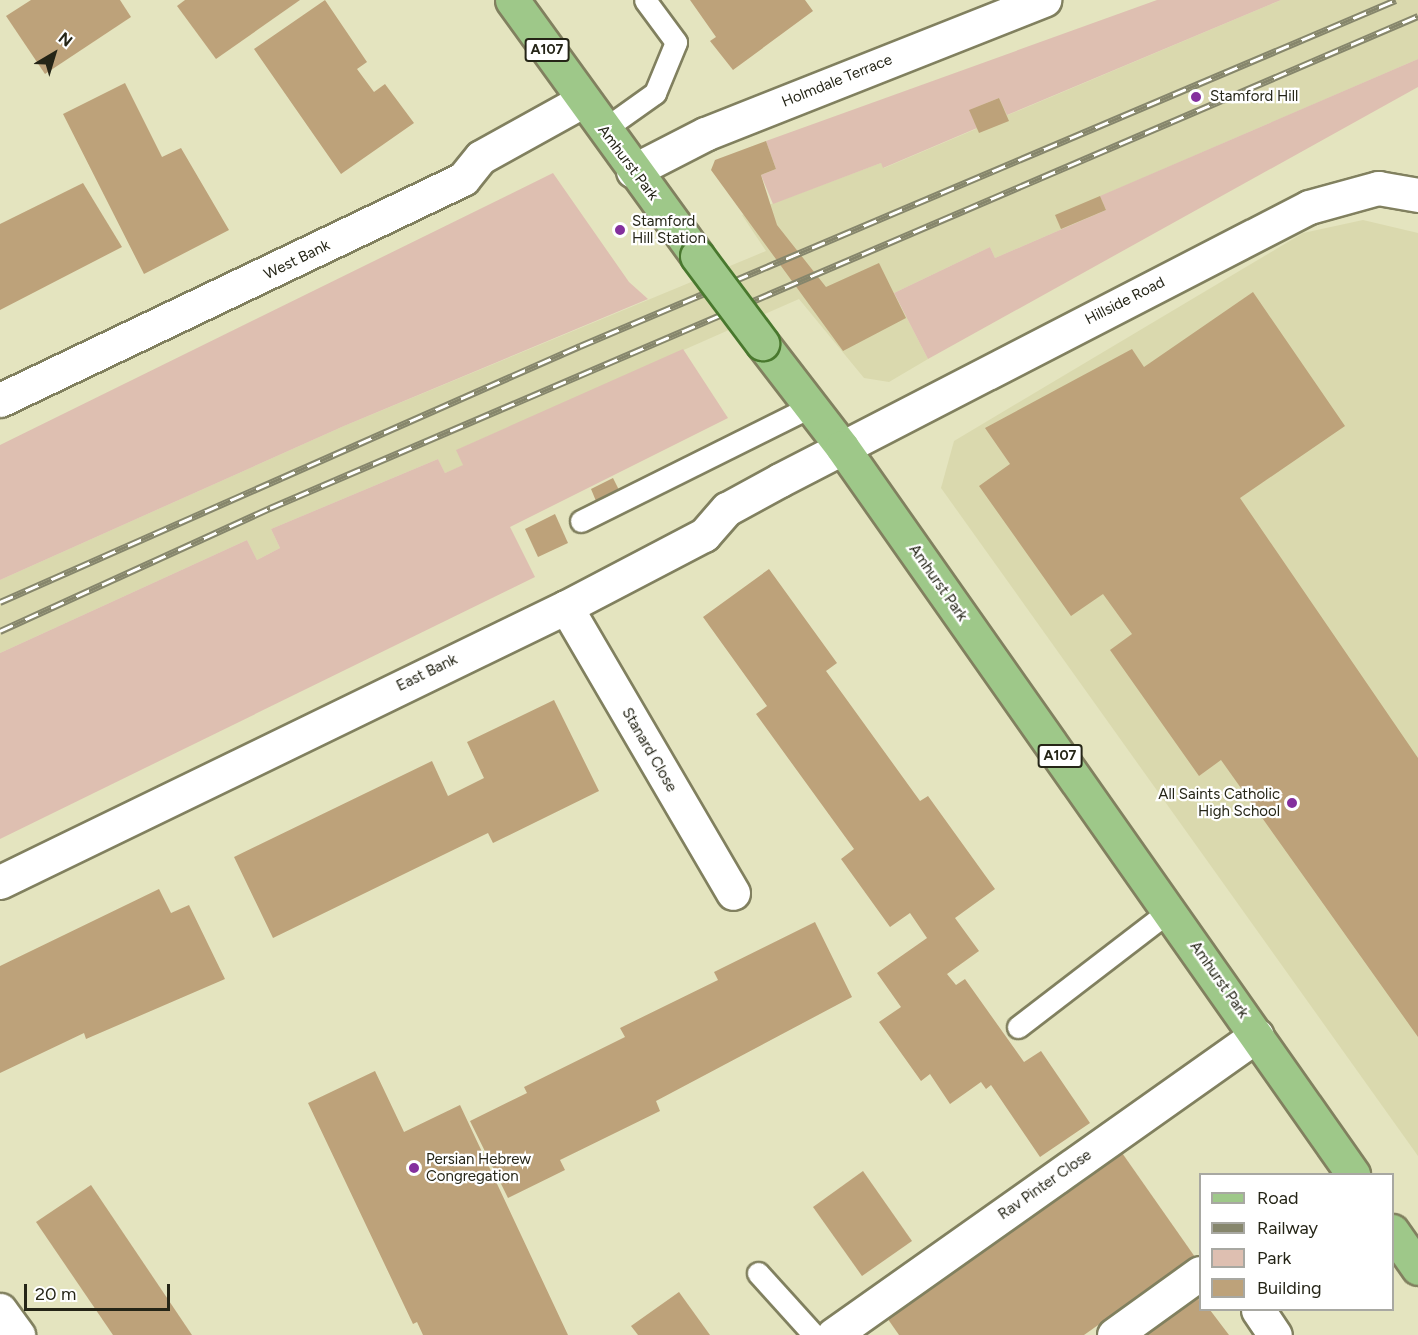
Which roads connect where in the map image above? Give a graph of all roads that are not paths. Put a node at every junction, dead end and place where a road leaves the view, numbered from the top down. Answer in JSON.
{"nodes":[{"id":1,"x":512,"y":0,"type":"edge"},
{"id":2,"x":645,"y":0,"type":"edge"},
{"id":3,"x":1044,"y":0,"type":"edge"},
{"id":4,"x":582,"y":101,"type":"junction"},
{"id":5,"x":603,"y":130,"type":"junction"},
{"id":6,"x":633,"y":171,"type":"junction"},
{"id":7,"x":1418,"y":195,"type":"edge"},
{"id":8,"x":0,"y":400,"type":"edge"},
{"id":9,"x":810,"y":407,"type":"junction"},
{"id":10,"x":842,"y":447,"type":"junction"},
{"id":11,"x":581,"y":521,"type":"dead end"},
{"id":12,"x":566,"y":607,"type":"junction"},
{"id":13,"x":0,"y":882,"type":"edge"},
{"id":14,"x":733,"y":893,"type":"dead end"},
{"id":15,"x":1170,"y":911,"type":"junction"},
{"id":16,"x":1018,"y":1027,"type":"dead end"},
{"id":17,"x":1257,"y":1035,"type":"junction"},
{"id":18,"x":1347,"y":1172,"type":"edge"},
{"id":19,"x":1394,"y":1234,"type":"edge"},
{"id":20,"x":1418,"y":1268,"type":"edge"},
{"id":21,"x":758,"y":1273,"type":"dead end"},
{"id":22,"x":1199,"y":1274,"type":"edge"},
{"id":23,"x":0,"y":1310,"type":"edge"},
{"id":24,"x":1259,"y":1311,"type":"edge"},
{"id":25,"x":18,"y":1335,"type":"edge"},
{"id":26,"x":814,"y":1335,"type":"edge"},
{"id":27,"x":833,"y":1335,"type":"edge"},
{"id":28,"x":1114,"y":1335,"type":"edge"},
{"id":29,"x":1275,"y":1335,"type":"edge"}],
"edges":[{"from":1,"to":4,"type":"main road","name":"Amhurst Park","number":"A107"},
{"from":2,"to":5,"type":"lane"},
{"from":3,"to":6,"type":"street","name":"Holmdale Terrace"},
{"from":4,"to":5,"type":"main road","name":"Amhurst Park","number":"A107"},
{"from":4,"to":8,"type":"street","name":"West Bank"},
{"from":5,"to":6,"type":"main road","name":"Amhurst Park","number":"A107"},
{"from":6,"to":9,"type":"main road","name":"Amhurst Park","number":"A107","bridge":true},
{"from":7,"to":10,"type":"street","name":"Hillside Road"},
{"from":9,"to":10,"type":"main road","name":"Amhurst Park","number":"A107"},
{"from":9,"to":11,"type":"lane"},
{"from":10,"to":12,"type":"street","name":"East Bank"},
{"from":10,"to":15,"type":"main road","name":"Amhurst Park","number":"A107"},
{"from":12,"to":13,"type":"street","name":"East Bank"},
{"from":12,"to":14,"type":"street","name":"Stanard Close"},
{"from":15,"to":16,"type":"lane"},
{"from":15,"to":17,"type":"main road","name":"Amhurst Park","number":"A107"},
{"from":17,"to":18,"type":"main road","name":"Amhurst Park","number":"A107"},
{"from":17,"to":27,"type":"street","name":"Rav Pinter Close"},
{"from":19,"to":20,"type":"main road"},
{"from":21,"to":26,"type":"lane"},
{"from":22,"to":28,"type":"street"},
{"from":23,"to":25,"type":"street"},
{"from":24,"to":29,"type":"street"}]}
